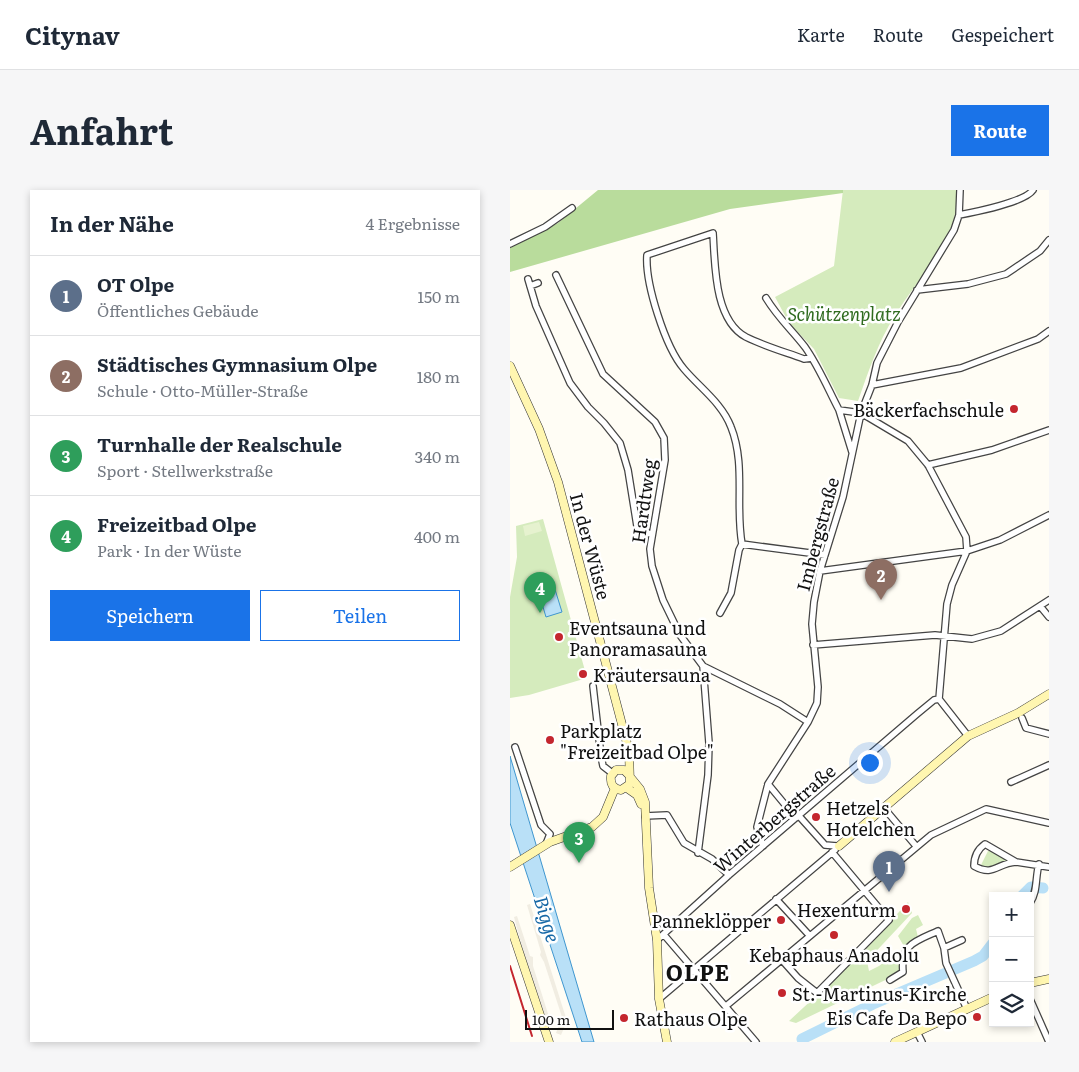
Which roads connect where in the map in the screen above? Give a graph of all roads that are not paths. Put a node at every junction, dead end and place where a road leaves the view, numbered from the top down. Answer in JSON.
{"nodes":[{"id":1,"x":960,"y":190,"type":"edge"},
{"id":2,"x":1033,"y":190,"type":"edge"},
{"id":3,"x":572,"y":208,"type":"dead end"},
{"id":4,"x":959,"y":215,"type":"junction"},
{"id":5,"x":1049,"y":240,"type":"edge"},
{"id":6,"x":510,"y":244,"type":"edge"},
{"id":7,"x":556,"y":275,"type":"dead end"},
{"id":8,"x":538,"y":283,"type":"dead end"},
{"id":9,"x":918,"y":290,"type":"junction"},
{"id":10,"x":766,"y":298,"type":"dead end"},
{"id":11,"x":1049,"y":331,"type":"edge"},
{"id":12,"x":812,"y":358,"type":"junction"},
{"id":13,"x":510,"y":366,"type":"edge"},
{"id":14,"x":872,"y":385,"type":"junction"},
{"id":15,"x":839,"y":410,"type":"junction"},
{"id":16,"x":861,"y":413,"type":"junction"},
{"id":17,"x":1049,"y":430,"type":"edge"},
{"id":18,"x":852,"y":452,"type":"junction"},
{"id":19,"x":928,"y":465,"type":"junction"},
{"id":20,"x":1049,"y":515,"type":"edge"},
{"id":21,"x":651,"y":534,"type":"junction"},
{"id":22,"x":742,"y":544,"type":"junction"},
{"id":23,"x":967,"y":552,"type":"junction"},
{"id":24,"x":825,"y":555,"type":"junction"},
{"id":25,"x":820,"y":571,"type":"junction"},
{"id":26,"x":1049,"y":600,"type":"edge"},
{"id":27,"x":1040,"y":606,"type":"junction"},
{"id":28,"x":720,"y":613,"type":"dead end"},
{"id":29,"x":1049,"y":617,"type":"edge"},
{"id":30,"x":944,"y":637,"type":"junction"},
{"id":31,"x":813,"y":645,"type":"junction"},
{"id":32,"x":702,"y":665,"type":"junction"},
{"id":33,"x":593,"y":686,"type":"dead end"},
{"id":34,"x":1049,"y":694,"type":"edge"},
{"id":35,"x":939,"y":699,"type":"junction"},
{"id":36,"x":1022,"y":718,"type":"dead end"},
{"id":37,"x":808,"y":722,"type":"junction"},
{"id":38,"x":1049,"y":734,"type":"edge"},
{"id":39,"x":968,"y":736,"type":"junction"},
{"id":40,"x":625,"y":740,"type":"junction"},
{"id":41,"x":515,"y":747,"type":"dead end"},
{"id":42,"x":1049,"y":765,"type":"edge"},
{"id":43,"x":615,"y":771,"type":"junction"},
{"id":44,"x":630,"y":776,"type":"junction"},
{"id":45,"x":1010,"y":782,"type":"dead end"},
{"id":46,"x":768,"y":784,"type":"junction"},
{"id":47,"x":615,"y":788,"type":"junction"},
{"id":48,"x":627,"y":788,"type":"junction"},
{"id":49,"x":884,"y":808,"type":"junction"},
{"id":50,"x":644,"y":816,"type":"junction"},
{"id":51,"x":797,"y":817,"type":"junction"},
{"id":52,"x":1049,"y":823,"type":"edge"},
{"id":53,"x":545,"y":844,"type":"junction"},
{"id":54,"x":825,"y":845,"type":"junction"},
{"id":55,"x":764,"y":846,"type":"junction"},
{"id":56,"x":839,"y":846,"type":"junction"},
{"id":57,"x":916,"y":846,"type":"junction"},
{"id":58,"x":832,"y":852,"type":"junction"},
{"id":59,"x":698,"y":853,"type":"junction"},
{"id":60,"x":824,"y":858,"type":"junction"},
{"id":61,"x":1016,"y":862,"type":"junction"},
{"id":62,"x":1039,"y":864,"type":"junction"},
{"id":63,"x":514,"y":865,"type":"edge"},
{"id":64,"x":1049,"y":867,"type":"edge"},
{"id":65,"x":729,"y":875,"type":"junction"},
{"id":66,"x":862,"y":891,"type":"junction"},
{"id":67,"x":1034,"y":897,"type":"edge"},
{"id":68,"x":776,"y":899,"type":"junction"},
{"id":69,"x":654,"y":917,"type":"junction"},
{"id":70,"x":675,"y":923,"type":"junction"},
{"id":71,"x":510,"y":925,"type":"edge"},
{"id":72,"x":809,"y":935,"type":"junction"},
{"id":73,"x":665,"y":936,"type":"dead end"},
{"id":74,"x":657,"y":940,"type":"junction"},
{"id":75,"x":962,"y":940,"type":"dead end"},
{"id":76,"x":944,"y":948,"type":"junction"},
{"id":77,"x":782,"y":960,"type":"junction"},
{"id":78,"x":694,"y":970,"type":"junction"},
{"id":79,"x":1049,"y":979,"type":"edge"},
{"id":80,"x":890,"y":980,"type":"dead end"},
{"id":81,"x":1034,"y":982,"type":"edge"},
{"id":82,"x":659,"y":999,"type":"junction"},
{"id":83,"x":989,"y":999,"type":"edge"},
{"id":84,"x":726,"y":1006,"type":"junction"},
{"id":85,"x":1034,"y":1008,"type":"edge"},
{"id":86,"x":967,"y":1009,"type":"junction"},
{"id":87,"x":917,"y":1032,"type":"junction"},
{"id":88,"x":549,"y":1042,"type":"edge"},
{"id":89,"x":667,"y":1042,"type":"edge"},
{"id":90,"x":756,"y":1042,"type":"edge"},
{"id":91,"x":895,"y":1042,"type":"edge"},
{"id":92,"x":922,"y":1042,"type":"edge"},
{"id":93,"x":1049,"y":1042,"type":"edge"}],
"edges":[{"from":1,"to":4,"type":"street"},
{"from":2,"to":4,"type":"street"},
{"from":3,"to":6,"type":"street"},
{"from":4,"to":9,"type":"street","name":"Imbergstraße"},
{"from":5,"to":9,"type":"street"},
{"from":7,"to":21,"type":"street","name":"Hardtweg"},
{"from":8,"to":21,"type":"street"},
{"from":9,"to":14,"type":"street","name":"Imbergstraße"},
{"from":10,"to":12,"type":"street","name":"Imbergstraße"},
{"from":11,"to":14,"type":"street"},
{"from":12,"to":15,"type":"street","name":"Imbergstraße"},
{"from":12,"to":22,"type":"street"},
{"from":13,"to":40,"type":"main road","name":"In der Wüste"},
{"from":14,"to":16,"type":"street","name":"Imbergstraße"},
{"from":15,"to":16,"type":"street"},
{"from":15,"to":18,"type":"street","name":"Imbergstraße"},
{"from":16,"to":18,"type":"street","name":"Imbergstraße"},
{"from":16,"to":19,"type":"street"},
{"from":17,"to":19,"type":"street"},
{"from":18,"to":24,"type":"street","name":"Imbergstraße"},
{"from":19,"to":23,"type":"street"},
{"from":20,"to":23,"type":"street"},
{"from":21,"to":32,"type":"street","name":"Hardtweg"},
{"from":22,"to":24,"type":"street"},
{"from":22,"to":28,"type":"street"},
{"from":23,"to":25,"type":"street"},
{"from":23,"to":30,"type":"street"},
{"from":24,"to":25,"type":"street","name":"Imbergstraße"},
{"from":25,"to":31,"type":"street","name":"Imbergstraße"},
{"from":26,"to":27,"type":"street"},
{"from":27,"to":29,"type":"street"},
{"from":27,"to":30,"type":"street"},
{"from":30,"to":31,"type":"street"},
{"from":30,"to":35,"type":"street"},
{"from":31,"to":37,"type":"street","name":"Imbergstraße"},
{"from":32,"to":37,"type":"street"},
{"from":32,"to":59,"type":"street"},
{"from":33,"to":43,"type":"street"},
{"from":34,"to":39,"type":"main road"},
{"from":35,"to":39,"type":"street"},
{"from":35,"to":51,"type":"street","name":"Winterbergstraße"},
{"from":36,"to":38,"type":"street"},
{"from":37,"to":46,"type":"street","name":"Imbergstraße"},
{"from":39,"to":49,"type":"main road"},
{"from":40,"to":43,"type":"main road","name":"In der Wüste"},
{"from":40,"to":44,"type":"main road","name":"In der Wüste"},
{"from":41,"to":53,"type":"street"},
{"from":42,"to":45,"type":"street"},
{"from":43,"to":44,"type":"main road"},
{"from":43,"to":47,"type":"main road"},
{"from":44,"to":48,"type":"main road"},
{"from":44,"to":50,"type":"main road"},
{"from":46,"to":51,"type":"street"},
{"from":46,"to":55,"type":"street","name":"Imbergstraße"},
{"from":47,"to":48,"type":"main road"},
{"from":47,"to":53,"type":"main road"},
{"from":48,"to":50,"type":"main road"},
{"from":49,"to":56,"type":"main road"},
{"from":49,"to":57,"type":"street"},
{"from":50,"to":59,"type":"street"},
{"from":50,"to":69,"type":"main road"},
{"from":51,"to":54,"type":"street"},
{"from":51,"to":55,"type":"street","name":"Winterbergstraße"},
{"from":52,"to":57,"type":"street"},
{"from":53,"to":63,"type":"main road"},
{"from":54,"to":56,"type":"street"},
{"from":54,"to":60,"type":"street"},
{"from":55,"to":65,"type":"street","name":"Winterbergstraße"},
{"from":56,"to":58,"type":"street"},
{"from":57,"to":66,"type":"street"},
{"from":58,"to":60,"type":"street"},
{"from":58,"to":66,"type":"street"},
{"from":59,"to":65,"type":"street"},
{"from":60,"to":68,"type":"street"},
{"from":61,"to":61,"type":"street"},
{"from":61,"to":62,"type":"street"},
{"from":62,"to":64,"type":"street"},
{"from":62,"to":67,"type":"street"},
{"from":65,"to":70,"type":"street","name":"Winterbergstraße"},
{"from":66,"to":72,"type":"street"},
{"from":66,"to":77,"type":"street"},
{"from":68,"to":72,"type":"street"},
{"from":68,"to":78,"type":"street"},
{"from":69,"to":70,"type":"street"},
{"from":69,"to":74,"type":"main road"},
{"from":70,"to":74,"type":"street","name":"Winterbergstraße"},
{"from":71,"to":88,"type":"main road"},
{"from":72,"to":77,"type":"street"},
{"from":73,"to":78,"type":"street"},
{"from":74,"to":82,"type":"main road"},
{"from":75,"to":76,"type":"street"},
{"from":76,"to":80,"type":"street"},
{"from":76,"to":86,"type":"street"},
{"from":77,"to":84,"type":"street"},
{"from":78,"to":82,"type":"street"},
{"from":78,"to":84,"type":"street"},
{"from":79,"to":81,"type":"main road"},
{"from":82,"to":89,"type":"main road"},
{"from":83,"to":86,"type":"main road"},
{"from":84,"to":90,"type":"street"},
{"from":85,"to":93,"type":"street"},
{"from":86,"to":87,"type":"main road"},
{"from":87,"to":91,"type":"main road"},
{"from":87,"to":92,"type":"street"}]}
